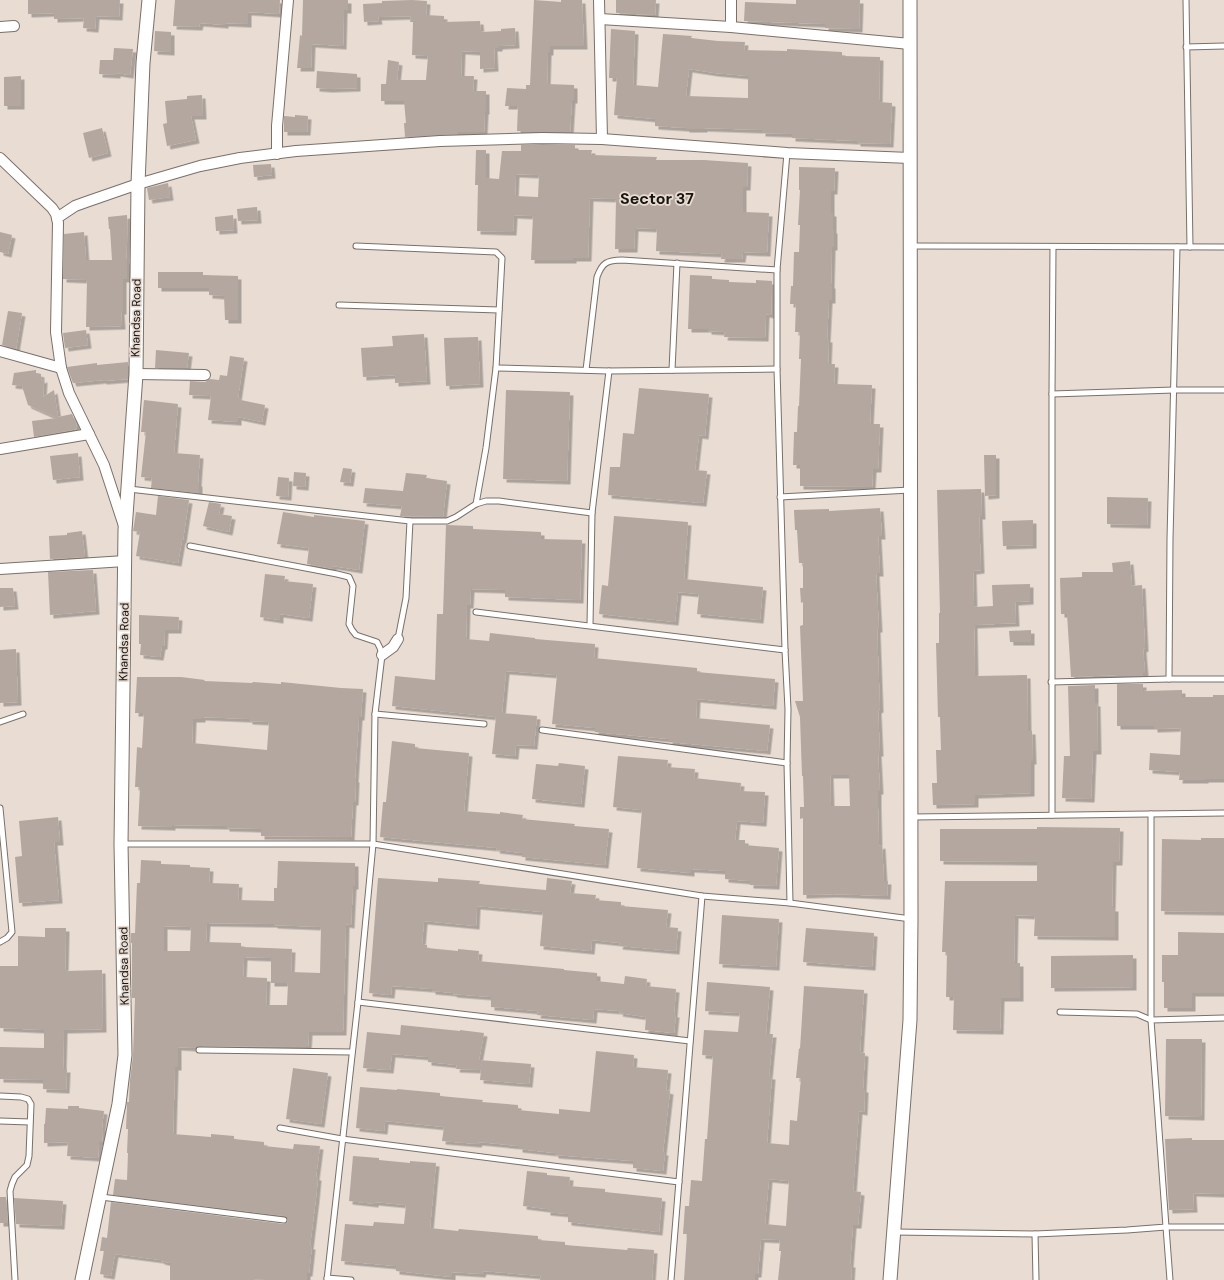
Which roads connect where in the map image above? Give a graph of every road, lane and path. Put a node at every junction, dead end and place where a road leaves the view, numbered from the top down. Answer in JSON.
{"nodes":[{"id":1,"x":149,"y":0,"type":"edge"},
{"id":2,"x":288,"y":0,"type":"edge"},
{"id":3,"x":599,"y":0,"type":"edge"},
{"id":4,"x":731,"y":0,"type":"edge"},
{"id":5,"x":910,"y":0,"type":"edge"},
{"id":6,"x":1186,"y":0,"type":"edge"},
{"id":7,"x":600,"y":19,"type":"junction"},
{"id":8,"x":14,"y":26,"type":"dead end"},
{"id":9,"x":0,"y":27,"type":"edge"},
{"id":10,"x":731,"y":27,"type":"junction"},
{"id":11,"x":910,"y":44,"type":"junction"},
{"id":12,"x":1224,"y":46,"type":"edge"},
{"id":13,"x":1186,"y":47,"type":"junction"},
{"id":14,"x":602,"y":138,"type":"junction"},
{"id":15,"x":787,"y":153,"type":"junction"},
{"id":16,"x":277,"y":154,"type":"junction"},
{"id":17,"x":0,"y":158,"type":"edge"},
{"id":18,"x":910,"y":158,"type":"junction"},
{"id":19,"x":138,"y":184,"type":"junction"},
{"id":20,"x":57,"y":218,"type":"junction"},
{"id":21,"x":356,"y":246,"type":"dead end"},
{"id":22,"x":910,"y":246,"type":"junction"},
{"id":23,"x":1053,"y":247,"type":"junction"},
{"id":24,"x":1177,"y":247,"type":"junction"},
{"id":25,"x":1190,"y":247,"type":"junction"},
{"id":26,"x":1224,"y":247,"type":"edge"},
{"id":27,"x":677,"y":263,"type":"junction"},
{"id":28,"x":777,"y":270,"type":"junction"},
{"id":29,"x":339,"y":305,"type":"dead end"},
{"id":30,"x":498,"y":310,"type":"junction"},
{"id":31,"x":0,"y":351,"type":"edge"},
{"id":32,"x":61,"y":368,"type":"junction"},
{"id":33,"x":496,"y":368,"type":"junction"},
{"id":34,"x":777,"y":369,"type":"junction"},
{"id":35,"x":586,"y":370,"type":"junction"},
{"id":36,"x":672,"y":370,"type":"junction"},
{"id":37,"x":609,"y":371,"type":"junction"},
{"id":38,"x":136,"y":374,"type":"junction"},
{"id":39,"x":204,"y":375,"type":"dead end"},
{"id":40,"x":1174,"y":390,"type":"junction"},
{"id":41,"x":1224,"y":390,"type":"edge"},
{"id":42,"x":1052,"y":394,"type":"junction"},
{"id":43,"x":89,"y":434,"type":"junction"},
{"id":44,"x":0,"y":448,"type":"edge"},
{"id":45,"x":128,"y":489,"type":"junction"},
{"id":46,"x":911,"y":490,"type":"junction"},
{"id":47,"x":780,"y":496,"type":"junction"},
{"id":48,"x":476,"y":504,"type":"junction"},
{"id":49,"x":592,"y":513,"type":"junction"},
{"id":50,"x":410,"y":521,"type":"junction"},
{"id":51,"x":125,"y":530,"type":"junction"},
{"id":52,"x":190,"y":546,"type":"dead end"},
{"id":53,"x":125,"y":561,"type":"junction"},
{"id":54,"x":0,"y":568,"type":"edge"},
{"id":55,"x":476,"y":612,"type":"dead end"},
{"id":56,"x":590,"y":625,"type":"junction"},
{"id":57,"x":398,"y":639,"type":"joint"},
{"id":58,"x":785,"y":650,"type":"junction"},
{"id":59,"x":382,"y":655,"type":"junction"},
{"id":60,"x":1169,"y":679,"type":"junction"},
{"id":61,"x":1224,"y":679,"type":"edge"},
{"id":62,"x":1051,"y":682,"type":"junction"},
{"id":63,"x":23,"y":714,"type":"dead end"},
{"id":64,"x":375,"y":714,"type":"junction"},
{"id":65,"x":0,"y":722,"type":"edge"},
{"id":66,"x":484,"y":724,"type":"dead end"},
{"id":67,"x":542,"y":730,"type":"dead end"},
{"id":68,"x":787,"y":763,"type":"junction"},
{"id":69,"x":0,"y":808,"type":"edge"},
{"id":70,"x":1224,"y":813,"type":"edge"},
{"id":71,"x":1151,"y":814,"type":"junction"},
{"id":72,"x":1052,"y":816,"type":"junction"},
{"id":73,"x":911,"y":817,"type":"junction"},
{"id":74,"x":121,"y":844,"type":"junction"},
{"id":75,"x":373,"y":844,"type":"junction"},
{"id":76,"x":702,"y":896,"type":"junction"},
{"id":77,"x":790,"y":903,"type":"junction"},
{"id":78,"x":911,"y":919,"type":"junction"},
{"id":79,"x":0,"y":942,"type":"edge"},
{"id":80,"x":358,"y":1002,"type":"junction"},
{"id":81,"x":1060,"y":1012,"type":"dead end"},
{"id":82,"x":1224,"y":1018,"type":"edge"},
{"id":83,"x":1151,"y":1020,"type":"junction"},
{"id":84,"x":690,"y":1041,"type":"junction"},
{"id":85,"x":199,"y":1050,"type":"dead end"},
{"id":86,"x":352,"y":1052,"type":"junction"},
{"id":87,"x":0,"y":1096,"type":"edge"},
{"id":88,"x":0,"y":1121,"type":"edge"},
{"id":89,"x":30,"y":1122,"type":"junction"},
{"id":90,"x":280,"y":1128,"type":"dead end"},
{"id":91,"x":342,"y":1139,"type":"junction"},
{"id":92,"x":679,"y":1182,"type":"junction"},
{"id":93,"x":100,"y":1197,"type":"junction"},
{"id":94,"x":284,"y":1220,"type":"dead end"},
{"id":95,"x":1166,"y":1227,"type":"junction"},
{"id":96,"x":1224,"y":1227,"type":"edge"},
{"id":97,"x":894,"y":1232,"type":"junction"},
{"id":98,"x":1035,"y":1234,"type":"junction"},
{"id":99,"x":327,"y":1279,"type":"edge"},
{"id":100,"x":15,"y":1280,"type":"edge"},
{"id":101,"x":82,"y":1280,"type":"edge"},
{"id":102,"x":351,"y":1280,"type":"edge"},
{"id":103,"x":671,"y":1280,"type":"edge"},
{"id":104,"x":890,"y":1280,"type":"edge"},
{"id":105,"x":1036,"y":1280,"type":"edge"},
{"id":106,"x":1170,"y":1280,"type":"edge"}],
"edges":[{"from":1,"to":19,"type":"street","name":"Khandsa Road"},
{"from":2,"to":16,"type":"street"},
{"from":3,"to":7,"type":"street"},
{"from":4,"to":10,"type":"street"},
{"from":5,"to":11,"type":"street"},
{"from":6,"to":13,"type":"lane"},
{"from":7,"to":10,"type":"street"},
{"from":7,"to":14,"type":"street"},
{"from":8,"to":9,"type":"street"},
{"from":10,"to":11,"type":"street"},
{"from":11,"to":18,"type":"street"},
{"from":12,"to":13,"type":"lane"},
{"from":13,"to":25,"type":"lane"},
{"from":14,"to":15,"type":"street"},
{"from":14,"to":16,"type":"street"},
{"from":15,"to":18,"type":"street"},
{"from":15,"to":28,"type":"lane"},
{"from":16,"to":19,"type":"street"},
{"from":17,"to":20,"type":"street"},
{"from":18,"to":22,"type":"street"},
{"from":19,"to":20,"type":"street"},
{"from":19,"to":38,"type":"street","name":"Khandsa Road"},
{"from":20,"to":32,"type":"street"},
{"from":21,"to":30,"type":"lane"},
{"from":22,"to":23,"type":"lane"},
{"from":22,"to":46,"type":"street"},
{"from":23,"to":24,"type":"lane"},
{"from":23,"to":42,"type":"lane"},
{"from":24,"to":25,"type":"lane"},
{"from":24,"to":40,"type":"lane"},
{"from":25,"to":26,"type":"lane"},
{"from":27,"to":28,"type":"lane"},
{"from":27,"to":35,"type":"lane"},
{"from":27,"to":36,"type":"lane"},
{"from":28,"to":34,"type":"lane"},
{"from":29,"to":30,"type":"lane"},
{"from":30,"to":33,"type":"lane"},
{"from":31,"to":32,"type":"street"},
{"from":32,"to":43,"type":"street"},
{"from":33,"to":35,"type":"lane"},
{"from":33,"to":48,"type":"lane"},
{"from":34,"to":36,"type":"lane"},
{"from":34,"to":47,"type":"lane"},
{"from":35,"to":37,"type":"lane"},
{"from":36,"to":37,"type":"lane"},
{"from":37,"to":49,"type":"lane"},
{"from":38,"to":39,"type":"street"},
{"from":38,"to":45,"type":"street","name":"Khandsa Road"},
{"from":40,"to":41,"type":"lane"},
{"from":40,"to":42,"type":"lane"},
{"from":40,"to":60,"type":"lane"},
{"from":42,"to":62,"type":"lane"},
{"from":43,"to":44,"type":"street"},
{"from":43,"to":51,"type":"street"},
{"from":45,"to":50,"type":"lane"},
{"from":45,"to":51,"type":"street","name":"Khandsa Road"},
{"from":46,"to":47,"type":"lane"},
{"from":46,"to":73,"type":"street"},
{"from":47,"to":58,"type":"lane"},
{"from":48,"to":49,"type":"lane"},
{"from":48,"to":50,"type":"lane"},
{"from":49,"to":56,"type":"lane"},
{"from":50,"to":57,"type":"lane"},
{"from":51,"to":53,"type":"street","name":"Khandsa Road"},
{"from":52,"to":59,"type":"lane"},
{"from":53,"to":54,"type":"street"},
{"from":53,"to":74,"type":"street","name":"Khandsa Road"},
{"from":55,"to":56,"type":"lane"},
{"from":56,"to":58,"type":"lane"},
{"from":57,"to":59,"type":"street"},
{"from":58,"to":68,"type":"lane"},
{"from":59,"to":64,"type":"lane"},
{"from":60,"to":61,"type":"lane"},
{"from":60,"to":62,"type":"lane"},
{"from":62,"to":72,"type":"lane"},
{"from":63,"to":65,"type":"lane"},
{"from":64,"to":66,"type":"lane"},
{"from":64,"to":75,"type":"lane"},
{"from":67,"to":68,"type":"lane"},
{"from":68,"to":77,"type":"lane"},
{"from":69,"to":79,"type":"lane"},
{"from":70,"to":71,"type":"lane"},
{"from":71,"to":72,"type":"lane"},
{"from":71,"to":83,"type":"lane"},
{"from":72,"to":73,"type":"lane"},
{"from":73,"to":78,"type":"street"},
{"from":74,"to":75,"type":"lane"},
{"from":74,"to":93,"type":"street","name":"Khandsa Road"},
{"from":75,"to":76,"type":"lane"},
{"from":75,"to":80,"type":"lane"},
{"from":76,"to":77,"type":"lane"},
{"from":76,"to":84,"type":"lane"},
{"from":77,"to":78,"type":"lane"},
{"from":78,"to":97,"type":"street"},
{"from":80,"to":84,"type":"lane"},
{"from":80,"to":86,"type":"lane"},
{"from":81,"to":83,"type":"lane"},
{"from":82,"to":83,"type":"lane"},
{"from":83,"to":95,"type":"lane"},
{"from":84,"to":92,"type":"lane"},
{"from":85,"to":86,"type":"lane"},
{"from":86,"to":91,"type":"lane"},
{"from":87,"to":89,"type":"lane"},
{"from":88,"to":89,"type":"lane"},
{"from":89,"to":100,"type":"lane"},
{"from":90,"to":91,"type":"lane"},
{"from":91,"to":92,"type":"lane"},
{"from":91,"to":99,"type":"lane"},
{"from":92,"to":103,"type":"lane"},
{"from":93,"to":94,"type":"lane"},
{"from":93,"to":101,"type":"street","name":"Khandsa Road"},
{"from":95,"to":96,"type":"lane"},
{"from":95,"to":98,"type":"lane"},
{"from":95,"to":106,"type":"lane"},
{"from":97,"to":98,"type":"lane"},
{"from":97,"to":104,"type":"street"},
{"from":98,"to":105,"type":"lane"},
{"from":99,"to":102,"type":"lane"}]}
